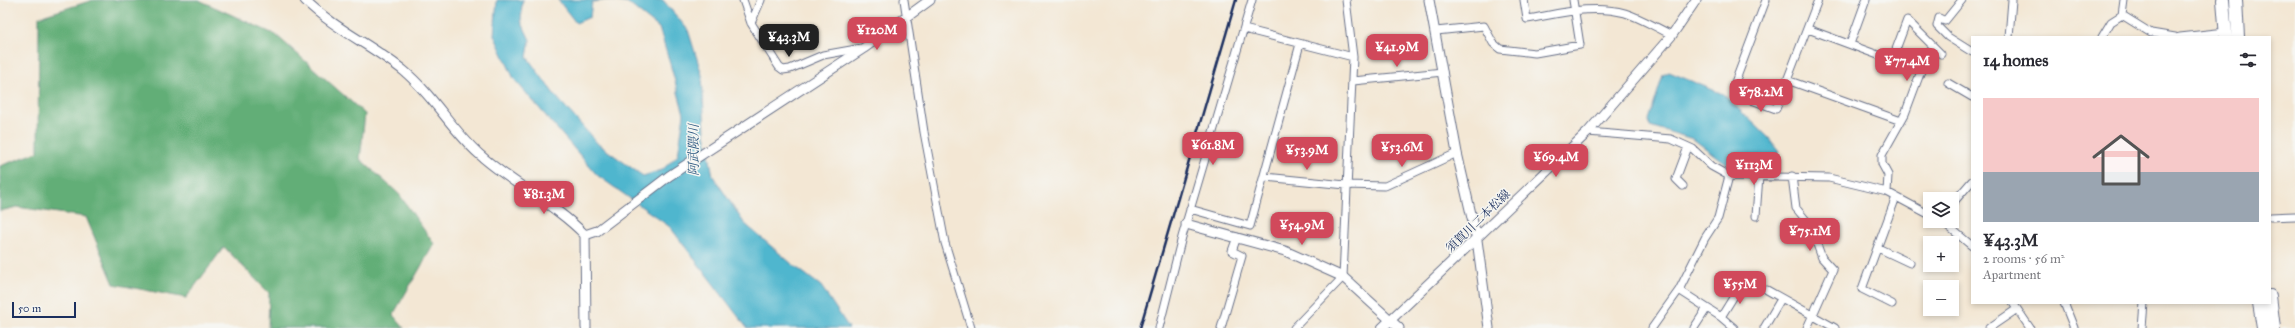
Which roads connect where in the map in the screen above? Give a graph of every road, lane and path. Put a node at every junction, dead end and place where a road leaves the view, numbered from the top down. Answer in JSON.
{"nodes":[{"id":1,"x":305,"y":0,"type":"edge"},
{"id":2,"x":743,"y":0,"type":"edge"},
{"id":3,"x":761,"y":0,"type":"edge"},
{"id":4,"x":904,"y":0,"type":"edge"},
{"id":5,"x":930,"y":0,"type":"edge"},
{"id":6,"x":1252,"y":0,"type":"edge"},
{"id":7,"x":1346,"y":0,"type":"edge"},
{"id":8,"x":1429,"y":0,"type":"edge"},
{"id":9,"x":1524,"y":0,"type":"edge"},
{"id":10,"x":1573,"y":0,"type":"edge"},
{"id":11,"x":1696,"y":0,"type":"edge"},
{"id":12,"x":1766,"y":0,"type":"edge"},
{"id":13,"x":1818,"y":0,"type":"edge"},
{"id":14,"x":1866,"y":0,"type":"edge"},
{"id":15,"x":1962,"y":0,"type":"edge"},
{"id":16,"x":2012,"y":0,"type":"edge"},
{"id":17,"x":2124,"y":0,"type":"edge"},
{"id":18,"x":2223,"y":0,"type":"edge"},
{"id":19,"x":2236,"y":0,"type":"edge"},
{"id":20,"x":1575,"y":11,"type":"junction"},
{"id":21,"x":2122,"y":15,"type":"junction"},
{"id":22,"x":906,"y":16,"type":"junction"},
{"id":23,"x":751,"y":23,"type":"junction"},
{"id":24,"x":1244,"y":29,"type":"junction"},
{"id":25,"x":1808,"y":29,"type":"junction"},
{"id":26,"x":1436,"y":31,"type":"junction"},
{"id":27,"x":2226,"y":34,"type":"edge"},
{"id":28,"x":1672,"y":35,"type":"junction"},
{"id":29,"x":2009,"y":36,"type":"edge"},
{"id":30,"x":2103,"y":36,"type":"edge"},
{"id":31,"x":2169,"y":36,"type":"edge"},
{"id":32,"x":2195,"y":36,"type":"edge"},
{"id":33,"x":2238,"y":36,"type":"edge"},
{"id":34,"x":1300,"y":44,"type":"junction"},
{"id":35,"x":1850,"y":44,"type":"junction"},
{"id":36,"x":864,"y":48,"type":"junction"},
{"id":37,"x":1971,"y":51,"type":"edge"},
{"id":38,"x":1941,"y":54,"type":"dead end"},
{"id":39,"x":1353,"y":57,"type":"junction"},
{"id":40,"x":1892,"y":60,"type":"junction"},
{"id":41,"x":1443,"y":72,"type":"junction"},
{"id":42,"x":1787,"y":80,"type":"junction"},
{"id":43,"x":1353,"y":81,"type":"junction"},
{"id":44,"x":1948,"y":83,"type":"dead end"},
{"id":45,"x":1971,"y":96,"type":"edge"},
{"id":46,"x":1901,"y":121,"type":"junction"},
{"id":47,"x":1588,"y":132,"type":"junction"},
{"id":48,"x":1688,"y":147,"type":"junction"},
{"id":49,"x":1458,"y":153,"type":"junction"},
{"id":50,"x":1729,"y":176,"type":"junction"},
{"id":51,"x":1759,"y":176,"type":"junction"},
{"id":52,"x":1792,"y":176,"type":"junction"},
{"id":53,"x":1265,"y":177,"type":"junction"},
{"id":54,"x":1971,"y":182,"type":"edge"},
{"id":55,"x":1346,"y":184,"type":"junction"},
{"id":56,"x":1683,"y":186,"type":"dead end"},
{"id":57,"x":1887,"y":192,"type":"junction"},
{"id":58,"x":1959,"y":196,"type":"edge"},
{"id":59,"x":1896,"y":197,"type":"junction"},
{"id":60,"x":1190,"y":209,"type":"junction"},
{"id":61,"x":1923,"y":211,"type":"edge"},
{"id":62,"x":1756,"y":216,"type":"dead end"},
{"id":63,"x":2295,"y":216,"type":"edge"},
{"id":64,"x":2271,"y":217,"type":"edge"},
{"id":65,"x":1186,"y":224,"type":"junction"},
{"id":66,"x":1950,"y":228,"type":"edge"},
{"id":67,"x":585,"y":235,"type":"junction"},
{"id":68,"x":1237,"y":237,"type":"junction"},
{"id":69,"x":1477,"y":240,"type":"junction"},
{"id":70,"x":1971,"y":245,"type":"edge"},
{"id":71,"x":1878,"y":248,"type":"junction"},
{"id":72,"x":1910,"y":263,"type":"dead end"},
{"id":73,"x":1343,"y":277,"type":"junction"},
{"id":74,"x":1742,"y":283,"type":"dead end"},
{"id":75,"x":1679,"y":290,"type":"junction"},
{"id":76,"x":1767,"y":290,"type":"dead end"},
{"id":77,"x":1781,"y":299,"type":"junction"},
{"id":78,"x":1892,"y":304,"type":"dead end"},
{"id":79,"x":2064,"y":304,"type":"edge"},
{"id":80,"x":2144,"y":304,"type":"edge"},
{"id":81,"x":2259,"y":304,"type":"edge"},
{"id":82,"x":2271,"y":304,"type":"edge"},
{"id":83,"x":2015,"y":306,"type":"edge"},
{"id":84,"x":1707,"y":308,"type":"junction"},
{"id":85,"x":1813,"y":316,"type":"junction"},
{"id":86,"x":1721,"y":317,"type":"junction"},
{"id":87,"x":1390,"y":320,"type":"junction"},
{"id":88,"x":586,"y":328,"type":"edge"},
{"id":89,"x":972,"y":328,"type":"edge"},
{"id":90,"x":1159,"y":328,"type":"edge"},
{"id":91,"x":1221,"y":328,"type":"edge"},
{"id":92,"x":1294,"y":328,"type":"edge"},
{"id":93,"x":1382,"y":328,"type":"edge"},
{"id":94,"x":1399,"y":328,"type":"edge"},
{"id":95,"x":1489,"y":328,"type":"edge"},
{"id":96,"x":1652,"y":328,"type":"edge"},
{"id":97,"x":1694,"y":328,"type":"edge"},
{"id":98,"x":1734,"y":328,"type":"edge"},
{"id":99,"x":1764,"y":328,"type":"edge"},
{"id":100,"x":1807,"y":328,"type":"edge"},
{"id":101,"x":1835,"y":328,"type":"edge"},
{"id":102,"x":1989,"y":328,"type":"edge"},
{"id":103,"x":2030,"y":328,"type":"edge"},
{"id":104,"x":2074,"y":328,"type":"edge"},
{"id":105,"x":2142,"y":328,"type":"edge"},
{"id":106,"x":2263,"y":328,"type":"edge"},
{"id":107,"x":2274,"y":328,"type":"edge"}],
"edges":[{"from":1,"to":67,"type":"street"},
{"from":2,"to":23,"type":"street"},
{"from":3,"to":23,"type":"street"},
{"from":4,"to":22,"type":"street"},
{"from":5,"to":22,"type":"street"},
{"from":6,"to":24,"type":"street"},
{"from":7,"to":39,"type":"street"},
{"from":8,"to":26,"type":"street"},
{"from":9,"to":20,"type":"street"},
{"from":10,"to":20,"type":"street"},
{"from":11,"to":28,"type":"street","name":"須賀川二本松線"},
{"from":12,"to":42,"type":"street"},
{"from":13,"to":25,"type":"street"},
{"from":14,"to":35,"type":"street"},
{"from":15,"to":37,"type":"street"},
{"from":16,"to":29,"type":"street"},
{"from":17,"to":21,"type":"street"},
{"from":18,"to":27,"type":"highway"},
{"from":19,"to":33,"type":"highway"},
{"from":20,"to":26,"type":"street"},
{"from":20,"to":28,"type":"street"},
{"from":21,"to":30,"type":"street"},
{"from":21,"to":31,"type":"street"},
{"from":22,"to":36,"type":"street"},
{"from":22,"to":89,"type":"street"},
{"from":23,"to":36,"type":"street"},
{"from":24,"to":34,"type":"street"},
{"from":24,"to":60,"type":"street"},
{"from":25,"to":35,"type":"street"},
{"from":25,"to":42,"type":"street"},
{"from":26,"to":41,"type":"street"},
{"from":27,"to":32,"type":"street"},
{"from":28,"to":47,"type":"street","name":"須賀川二本松線"},
{"from":34,"to":39,"type":"street"},
{"from":34,"to":53,"type":"street"},
{"from":35,"to":40,"type":"street"},
{"from":36,"to":67,"type":"street"},
{"from":38,"to":40,"type":"street"},
{"from":39,"to":43,"type":"street"},
{"from":40,"to":46,"type":"street"},
{"from":41,"to":43,"type":"street"},
{"from":41,"to":49,"type":"street"},
{"from":42,"to":46,"type":"street"},
{"from":43,"to":55,"type":"street"},
{"from":44,"to":45,"type":"street"},
{"from":46,"to":57,"type":"street"},
{"from":47,"to":48,"type":"street"},
{"from":47,"to":69,"type":"street","name":"須賀川二本松線"},
{"from":48,"to":50,"type":"street"},
{"from":48,"to":56,"type":"street"},
{"from":49,"to":55,"type":"street"},
{"from":49,"to":69,"type":"street"},
{"from":50,"to":51,"type":"street"},
{"from":50,"to":75,"type":"street"},
{"from":51,"to":52,"type":"street"},
{"from":51,"to":62,"type":"street"},
{"from":52,"to":57,"type":"street"},
{"from":52,"to":85,"type":"street"},
{"from":53,"to":55,"type":"street"},
{"from":53,"to":60,"type":"street"},
{"from":54,"to":58,"type":"street"},
{"from":55,"to":73,"type":"street"},
{"from":57,"to":59,"type":"street"},
{"from":59,"to":61,"type":"street"},
{"from":59,"to":71,"type":"street"},
{"from":60,"to":65,"type":"street"},
{"from":63,"to":64,"type":"street"},
{"from":65,"to":68,"type":"street"},
{"from":65,"to":90,"type":"street"},
{"from":66,"to":70,"type":"street"},
{"from":67,"to":88,"type":"street"},
{"from":68,"to":73,"type":"street"},
{"from":68,"to":91,"type":"street"},
{"from":69,"to":87,"type":"street","name":"須賀川二本松線"},
{"from":69,"to":95,"type":"street"},
{"from":71,"to":72,"type":"street"},
{"from":71,"to":78,"type":"street"},
{"from":73,"to":87,"type":"street"},
{"from":73,"to":92,"type":"street"},
{"from":74,"to":86,"type":"street"},
{"from":75,"to":84,"type":"street"},
{"from":75,"to":96,"type":"street"},
{"from":76,"to":77,"type":"street"},
{"from":77,"to":85,"type":"street"},
{"from":77,"to":99,"type":"street"},
{"from":79,"to":104,"type":"street"},
{"from":80,"to":105,"type":"street"},
{"from":81,"to":106,"type":"highway"},
{"from":82,"to":107,"type":"highway"},
{"from":83,"to":102,"type":"street"},
{"from":83,"to":103,"type":"street"},
{"from":84,"to":86,"type":"street"},
{"from":84,"to":97,"type":"street"},
{"from":85,"to":100,"type":"street"},
{"from":85,"to":101,"type":"street"},
{"from":86,"to":98,"type":"street"},
{"from":87,"to":93,"type":"street","name":"須賀川二本松線"},
{"from":87,"to":94,"type":"street"}]}
